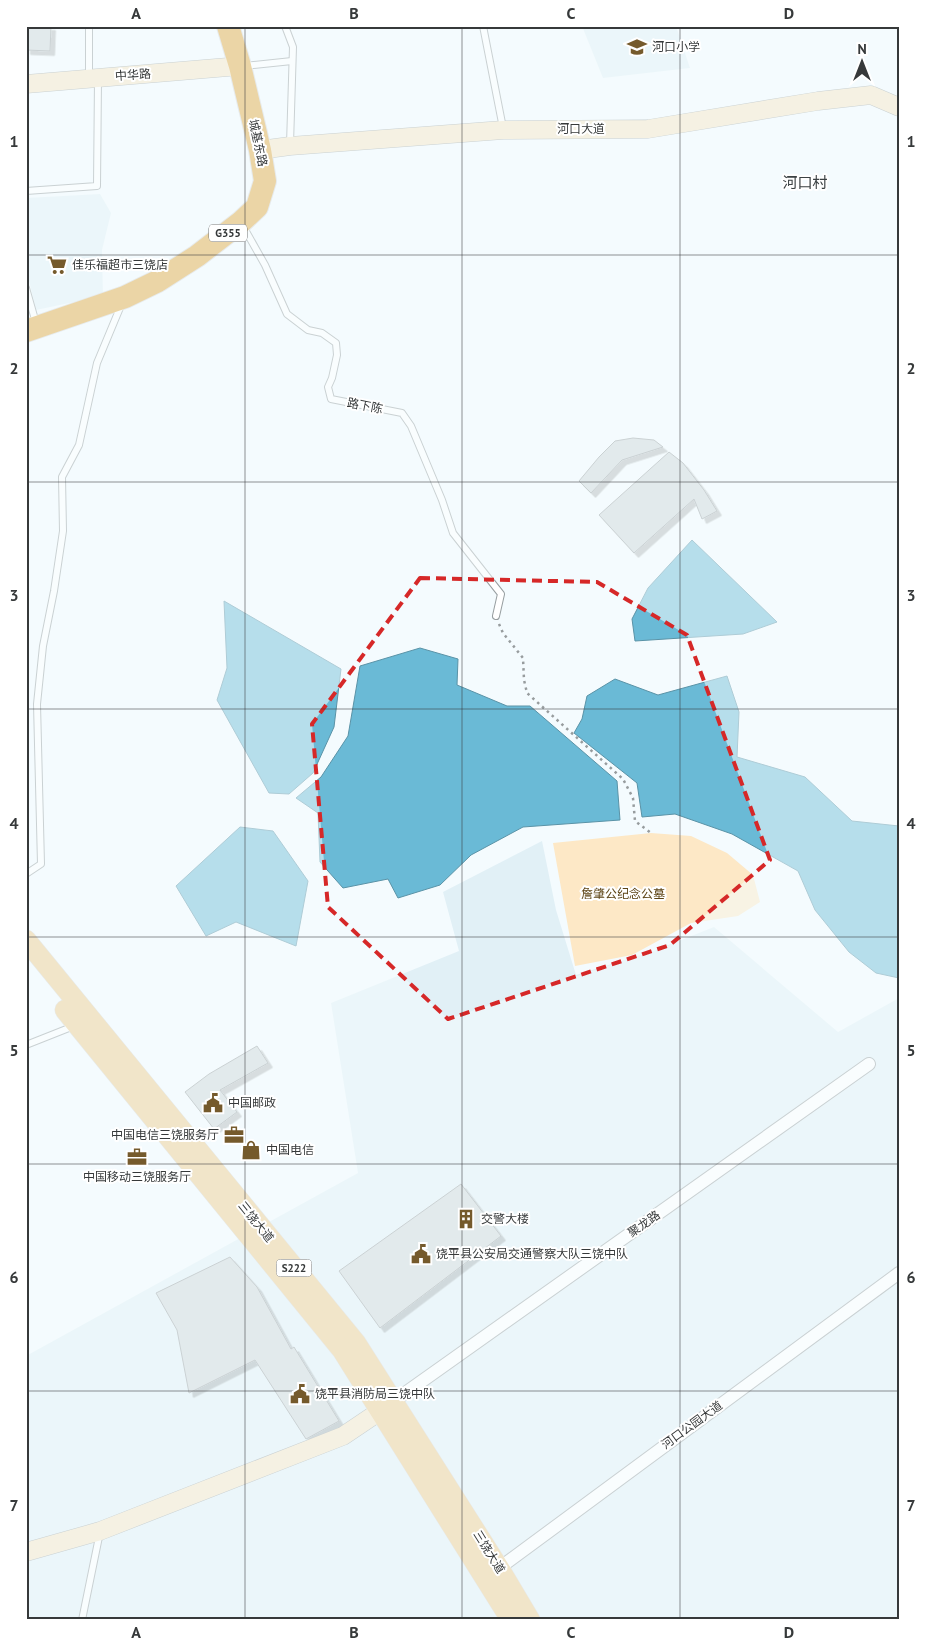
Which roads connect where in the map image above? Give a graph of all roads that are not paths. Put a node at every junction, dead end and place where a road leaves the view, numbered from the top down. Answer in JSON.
{"nodes":[{"id":1,"x":89,"y":26,"type":"edge"},
{"id":2,"x":228,"y":26,"type":"edge"},
{"id":3,"x":285,"y":26,"type":"edge"},
{"id":4,"x":483,"y":26,"type":"edge"},
{"id":5,"x":292,"y":61,"type":"junction"},
{"id":6,"x":240,"y":66,"type":"junction"},
{"id":7,"x":94,"y":78,"type":"junction"},
{"id":8,"x":26,"y":84,"type":"edge"},
{"id":9,"x":899,"y":107,"type":"edge"},
{"id":10,"x":503,"y":130,"type":"junction"},
{"id":11,"x":290,"y":146,"type":"junction"},
{"id":12,"x":260,"y":150,"type":"junction"},
{"id":13,"x":26,"y":191,"type":"edge"},
{"id":14,"x":241,"y":222,"type":"junction"},
{"id":15,"x":26,"y":288,"type":"edge"},
{"id":16,"x":125,"y":297,"type":"junction"},
{"id":17,"x":30,"y":333,"type":"edge"},
{"id":18,"x":496,"y":616,"type":"road end"},
{"id":19,"x":26,"y":874,"type":"edge"},
{"id":20,"x":26,"y":940,"type":"edge"},
{"id":21,"x":26,"y":962,"type":"edge"},
{"id":22,"x":84,"y":1021,"type":"junction"},
{"id":23,"x":26,"y":1045,"type":"edge"},
{"id":24,"x":869,"y":1064,"type":"dead end"},
{"id":25,"x":899,"y":1273,"type":"edge"},
{"id":26,"x":388,"y":1406,"type":"junction"},
{"id":27,"x":100,"y":1531,"type":"junction"},
{"id":28,"x":26,"y":1552,"type":"edge"},
{"id":29,"x":492,"y":1572,"type":"junction"},
{"id":30,"x":82,"y":1620,"type":"edge"},
{"id":31,"x":511,"y":1620,"type":"edge"},
{"id":32,"x":530,"y":1620,"type":"edge"}],
"edges":[{"from":1,"to":7,"type":"lane"},
{"from":2,"to":6,"type":"highway","name":"城基东路","number":"G355"},
{"from":3,"to":5,"type":"lane"},
{"from":4,"to":10,"type":"lane"},
{"from":5,"to":6,"type":"lane"},
{"from":5,"to":11,"type":"lane"},
{"from":6,"to":7,"type":"street","name":"中华路"},
{"from":6,"to":12,"type":"highway","name":"城基东路","number":"G355"},
{"from":7,"to":8,"type":"street","name":"中华路"},
{"from":7,"to":13,"type":"lane"},
{"from":9,"to":10,"type":"street","name":"河口大道"},
{"from":10,"to":11,"type":"street","name":"河口大道"},
{"from":11,"to":12,"type":"street","name":"河口大道"},
{"from":12,"to":14,"type":"highway","name":"城基东路","number":"G355"},
{"from":14,"to":16,"type":"highway","name":"城基东路","number":"G355"},
{"from":14,"to":18,"type":"lane","name":"路下陈"},
{"from":15,"to":17,"type":"lane"},
{"from":16,"to":17,"type":"highway","name":"城基东路","number":"G355"},
{"from":16,"to":19,"type":"lane"},
{"from":20,"to":22,"type":"main road","name":"三饶大道","number":"S222"},
{"from":21,"to":22,"type":"main road","name":"三饶大道","number":"S222"},
{"from":22,"to":23,"type":"lane"},
{"from":22,"to":26,"type":"main road","name":"三饶大道","number":"S222"},
{"from":24,"to":26,"type":"street","name":"聚龙路"},
{"from":25,"to":29,"type":"street","name":"河口公园大道"},
{"from":26,"to":27,"type":"street"},
{"from":26,"to":29,"type":"main road","name":"三饶大道","number":"S222"},
{"from":27,"to":28,"type":"street"},
{"from":27,"to":30,"type":"lane"},
{"from":29,"to":31,"type":"main road","name":"三饶大道","number":"S222"},
{"from":29,"to":32,"type":"main road","name":"三饶大道","number":"S222"}]}
